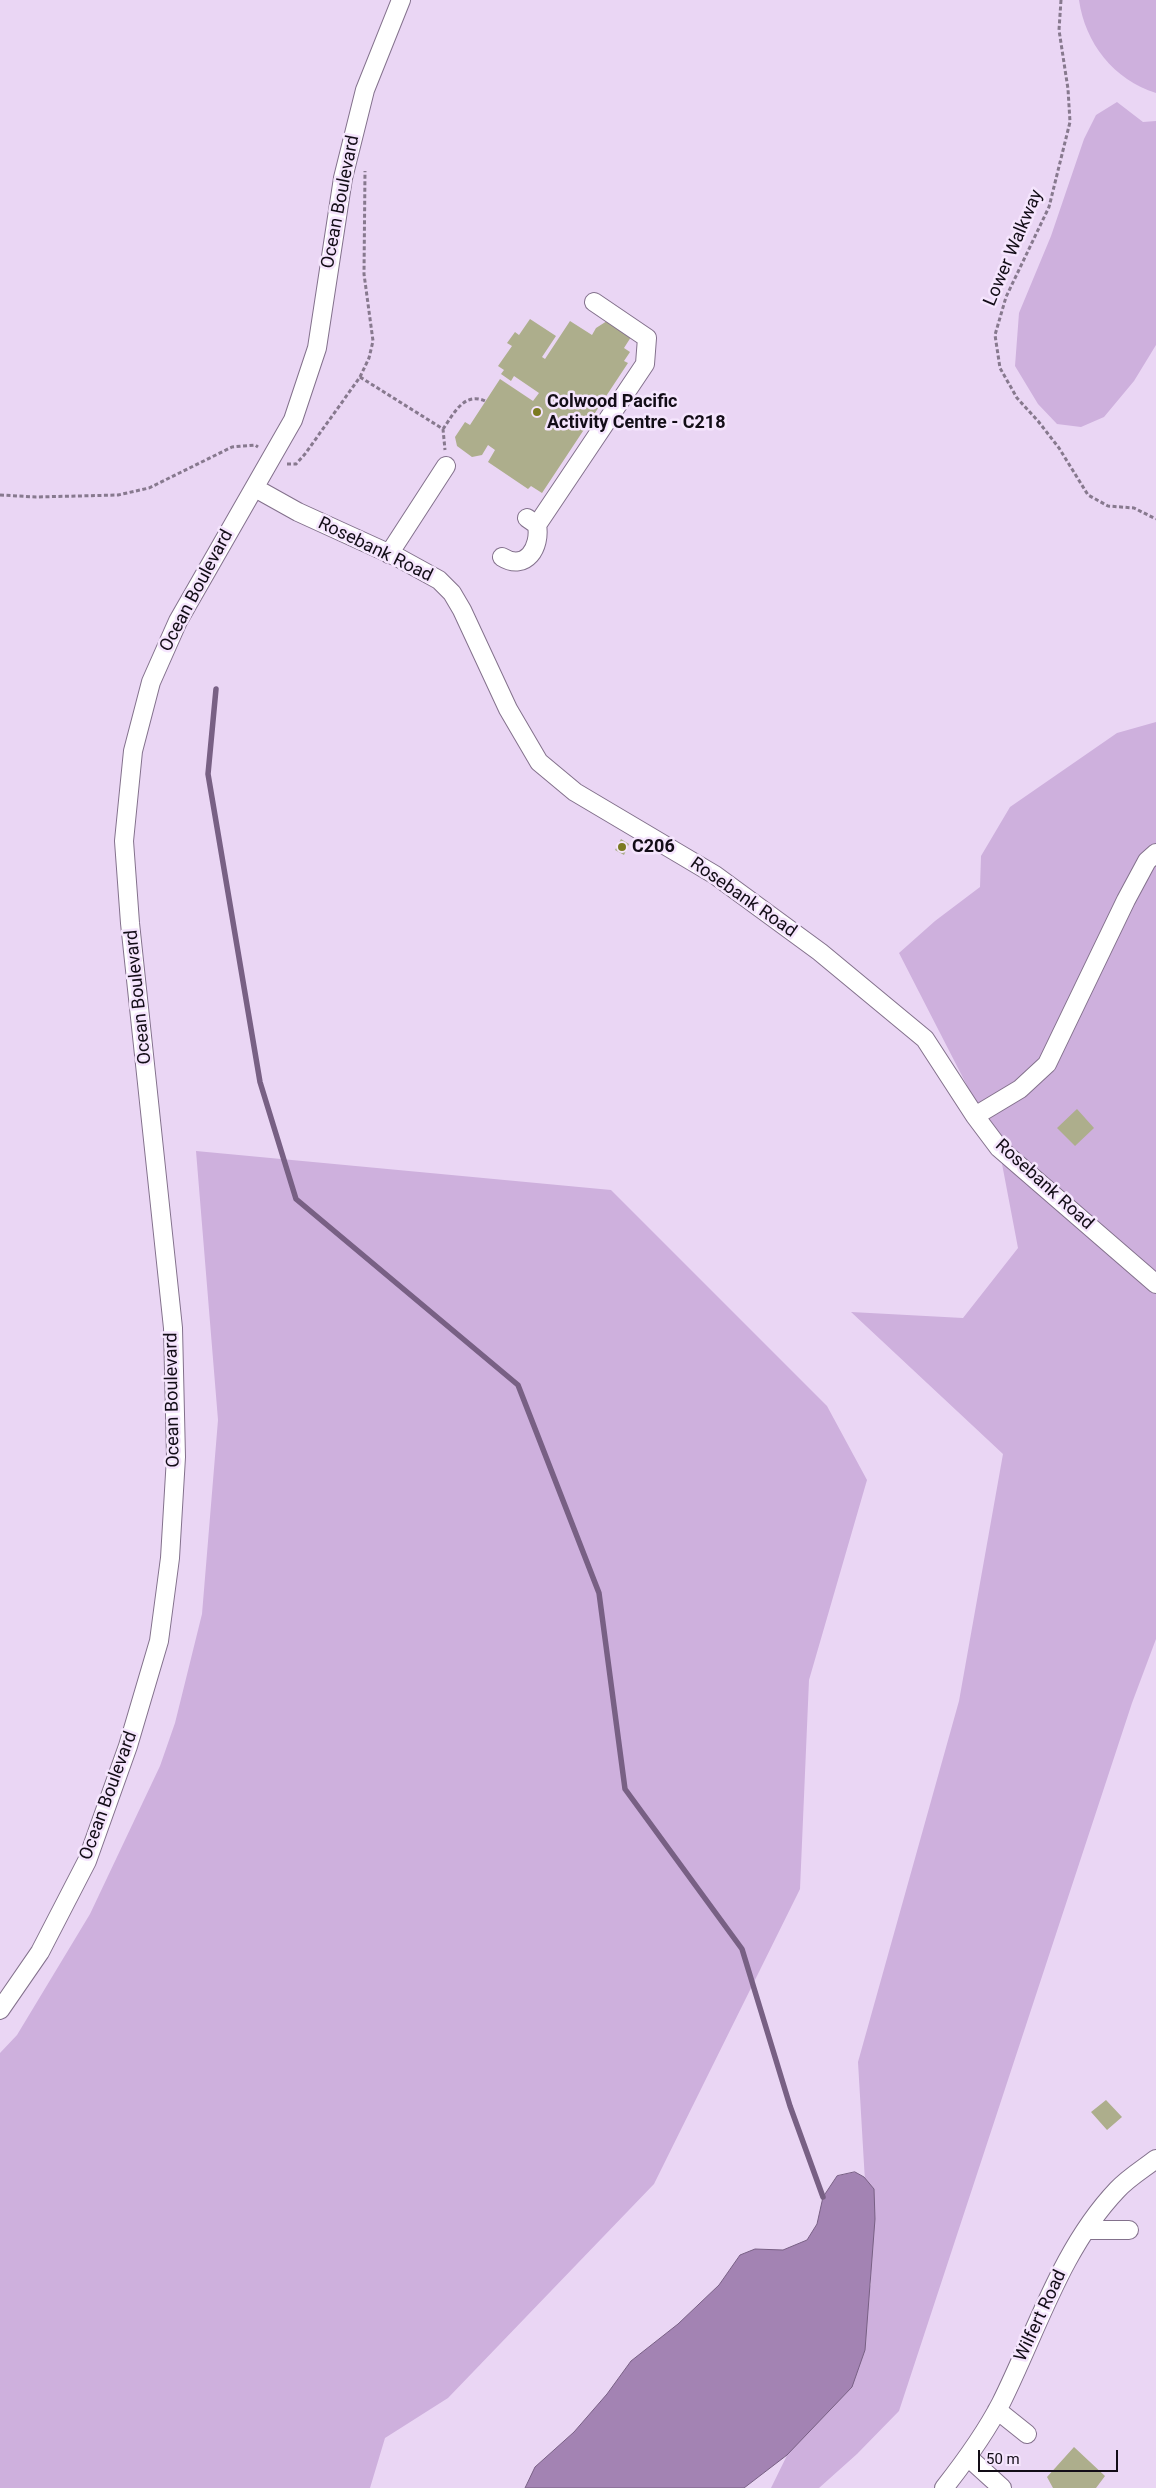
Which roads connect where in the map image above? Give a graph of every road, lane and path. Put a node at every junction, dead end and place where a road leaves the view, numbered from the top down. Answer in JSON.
{"nodes":[{"id":1,"x":401,"y":0,"type":"edge"},
{"id":2,"x":1061,"y":0,"type":"edge"},
{"id":3,"x":348,"y":158,"type":"junction"},
{"id":4,"x":594,"y":302,"type":"dead end"},
{"id":5,"x":360,"y":377,"type":"junction"},
{"id":6,"x":485,"y":402,"type":"dead end"},
{"id":7,"x":443,"y":429,"type":"junction"},
{"id":8,"x":273,"y":456,"type":"junction"},
{"id":9,"x":446,"y":466,"type":"joint"},
{"id":10,"x":255,"y":488,"type":"junction"},
{"id":11,"x":0,"y":495,"type":"edge"},
{"id":12,"x":1156,"y":519,"type":"edge"},
{"id":13,"x":389,"y":554,"type":"junction"},
{"id":14,"x":502,"y":557,"type":"dead end"},
{"id":15,"x":1156,"y":852,"type":"edge"},
{"id":16,"x":975,"y":1116,"type":"junction"},
{"id":17,"x":1156,"y":1284,"type":"edge"},
{"id":18,"x":0,"y":2010,"type":"edge"},
{"id":19,"x":1156,"y":2158,"type":"edge"},
{"id":20,"x":1086,"y":2230,"type":"junction"},
{"id":21,"x":1129,"y":2230,"type":"dead end"},
{"id":22,"x":997,"y":2410,"type":"junction"},
{"id":23,"x":1027,"y":2434,"type":"dead end"},
{"id":24,"x":968,"y":2457,"type":"junction"},
{"id":25,"x":994,"y":2485,"type":"edge"},
{"id":26,"x":944,"y":2488,"type":"edge"}],
"edges":[{"from":1,"to":3,"type":"street","name":"Ocean Boulevard"},
{"from":2,"to":12,"type":"path","name":"Lower Walkway"},
{"from":3,"to":5,"type":"path"},
{"from":3,"to":8,"type":"street","name":"Ocean Boulevard"},
{"from":4,"to":14,"type":"street"},
{"from":5,"to":7,"type":"path"},
{"from":5,"to":8,"type":"path"},
{"from":6,"to":7,"type":"path"},
{"from":7,"to":9,"type":"path"},
{"from":8,"to":10,"type":"street","name":"Ocean Boulevard"},
{"from":8,"to":11,"type":"path"},
{"from":9,"to":13,"type":"street"},
{"from":10,"to":13,"type":"street","name":"Rosebank Road"},
{"from":10,"to":18,"type":"street","name":"Ocean Boulevard"},
{"from":13,"to":16,"type":"street","name":"Rosebank Road"},
{"from":15,"to":16,"type":"street"},
{"from":16,"to":17,"type":"street","name":"Rosebank Road"},
{"from":19,"to":20,"type":"street","name":"Wilfert Road"},
{"from":20,"to":21,"type":"street"},
{"from":20,"to":22,"type":"street","name":"Wilfert Road"},
{"from":22,"to":23,"type":"street"},
{"from":22,"to":24,"type":"street","name":"Wilfert Road"},
{"from":24,"to":25,"type":"street"},
{"from":24,"to":26,"type":"street","name":"Wilfert Road"}]}
